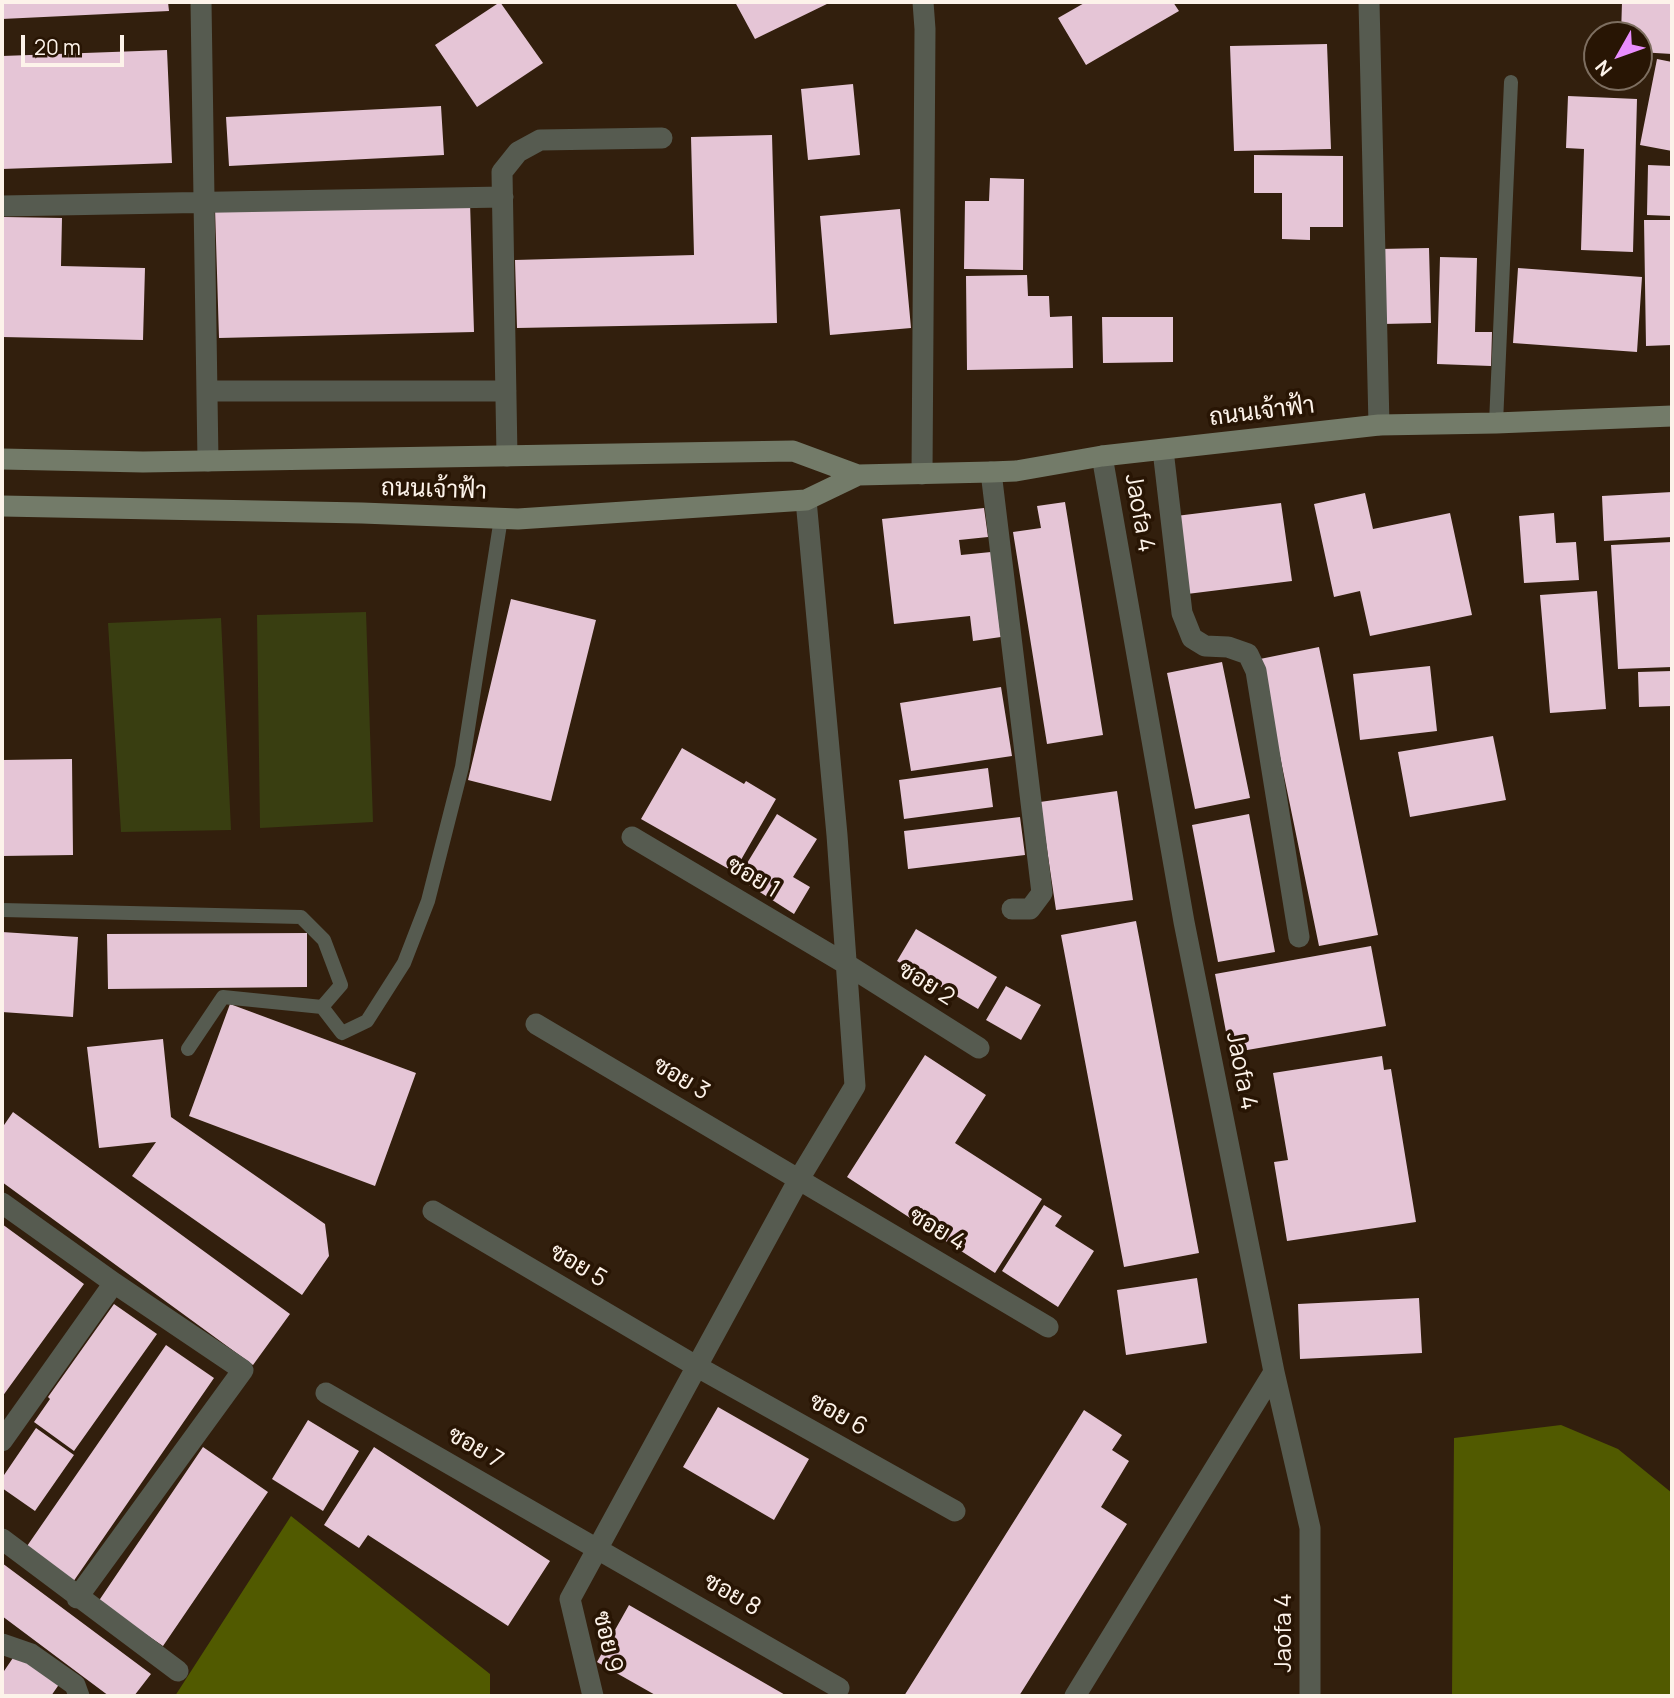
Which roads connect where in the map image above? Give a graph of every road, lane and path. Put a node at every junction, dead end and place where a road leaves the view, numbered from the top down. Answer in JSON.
{"nodes":[{"id":1,"x":201,"y":2,"type":"edge"},
{"id":2,"x":923,"y":2,"type":"edge"},
{"id":3,"x":1369,"y":2,"type":"edge"},
{"id":4,"x":1511,"y":82,"type":"dead end"},
{"id":5,"x":662,"y":138,"type":"dead end"},
{"id":6,"x":503,"y":197,"type":"junction"},
{"id":7,"x":204,"y":202,"type":"junction"},
{"id":8,"x":2,"y":206,"type":"edge"},
{"id":9,"x":207,"y":391,"type":"junction"},
{"id":10,"x":506,"y":391,"type":"junction"},
{"id":11,"x":1672,"y":416,"type":"edge"},
{"id":12,"x":1496,"y":423,"type":"junction"},
{"id":13,"x":1379,"y":425,"type":"junction"},
{"id":14,"x":1163,"y":450,"type":"junction"},
{"id":15,"x":507,"y":456,"type":"junction"},
{"id":16,"x":1102,"y":456,"type":"junction"},
{"id":17,"x":2,"y":459,"type":"edge"},
{"id":18,"x":208,"y":460,"type":"junction"},
{"id":19,"x":991,"y":472,"type":"junction"},
{"id":20,"x":922,"y":474,"type":"junction"},
{"id":21,"x":858,"y":475,"type":"junction"},
{"id":22,"x":806,"y":500,"type":"junction"},
{"id":23,"x":2,"y":506,"type":"edge"},
{"id":24,"x":501,"y":519,"type":"junction"},
{"id":25,"x":632,"y":838,"type":"dead end"},
{"id":26,"x":1012,"y":909,"type":"dead end"},
{"id":27,"x":2,"y":910,"type":"edge"},
{"id":28,"x":1299,"y":937,"type":"dead end"},
{"id":29,"x":846,"y":964,"type":"junction"},
{"id":30,"x":322,"y":1007,"type":"junction"},
{"id":31,"x":536,"y":1024,"type":"dead end"},
{"id":32,"x":979,"y":1048,"type":"dead end"},
{"id":33,"x":188,"y":1049,"type":"dead end"},
{"id":34,"x":799,"y":1179,"type":"junction"},
{"id":35,"x":2,"y":1203,"type":"edge"},
{"id":36,"x":433,"y":1211,"type":"dead end"},
{"id":37,"x":114,"y":1283,"type":"junction"},
{"id":38,"x":1048,"y":1327,"type":"dead end"},
{"id":39,"x":696,"y":1366,"type":"junction"},
{"id":40,"x":1274,"y":1372,"type":"junction"},
{"id":41,"x":326,"y":1393,"type":"dead end"},
{"id":42,"x":2,"y":1441,"type":"edge"},
{"id":43,"x":955,"y":1511,"type":"dead end"},
{"id":44,"x":2,"y":1539,"type":"edge"},
{"id":45,"x":598,"y":1548,"type":"junction"},
{"id":46,"x":77,"y":1598,"type":"junction"},
{"id":47,"x":2,"y":1644,"type":"edge"},
{"id":48,"x":178,"y":1671,"type":"dead end"},
{"id":49,"x":839,"y":1688,"type":"dead end"},
{"id":50,"x":79,"y":1696,"type":"edge"},
{"id":51,"x":593,"y":1696,"type":"edge"},
{"id":52,"x":1075,"y":1696,"type":"edge"},
{"id":53,"x":1310,"y":1696,"type":"edge"}],
"edges":[{"from":1,"to":7,"type":"street"},
{"from":2,"to":20,"type":"street"},
{"from":3,"to":13,"type":"street"},
{"from":4,"to":12,"type":"lane"},
{"from":5,"to":6,"type":"street"},
{"from":6,"to":7,"type":"street"},
{"from":6,"to":10,"type":"street"},
{"from":7,"to":8,"type":"street"},
{"from":7,"to":9,"type":"street"},
{"from":9,"to":10,"type":"street"},
{"from":9,"to":18,"type":"street"},
{"from":10,"to":15,"type":"street"},
{"from":11,"to":12,"type":"main road","name":"ถนนเจ้าฟ้า"},
{"from":12,"to":13,"type":"main road","name":"ถนนเจ้าฟ้า"},
{"from":13,"to":14,"type":"main road","name":"ถนนเจ้าฟ้า"},
{"from":14,"to":16,"type":"main road","name":"ถนนเจ้าฟ้า"},
{"from":14,"to":28,"type":"street"},
{"from":15,"to":18,"type":"main road","name":"ถนนเจ้าฟ้า"},
{"from":15,"to":21,"type":"main road","name":"ถนนเจ้าฟ้า"},
{"from":16,"to":19,"type":"main road","name":"ถนนเจ้าฟ้า"},
{"from":16,"to":40,"type":"street","name":"Jaofa 4"},
{"from":17,"to":18,"type":"main road","name":"ถนนเจ้าฟ้า"},
{"from":19,"to":20,"type":"main road","name":"ถนนเจ้าฟ้า"},
{"from":19,"to":26,"type":"street"},
{"from":20,"to":21,"type":"main road","name":"ถนนเจ้าฟ้า"},
{"from":21,"to":22,"type":"main road","name":"ถนนเจ้าฟ้า"},
{"from":22,"to":24,"type":"main road","name":"ถนนเจ้าฟ้า"},
{"from":22,"to":29,"type":"street"},
{"from":23,"to":24,"type":"main road","name":"ถนนเจ้าฟ้า"},
{"from":24,"to":30,"type":"lane"},
{"from":25,"to":29,"type":"street","name":"ซอย 1"},
{"from":27,"to":30,"type":"lane"},
{"from":29,"to":32,"type":"street","name":"ซอย 2"},
{"from":29,"to":34,"type":"street"},
{"from":30,"to":33,"type":"lane"},
{"from":31,"to":34,"type":"street","name":"ซอย 3"},
{"from":34,"to":38,"type":"street","name":"ซอย 4"},
{"from":34,"to":39,"type":"street"},
{"from":35,"to":37,"type":"street"},
{"from":36,"to":39,"type":"street","name":"ซอย 5"},
{"from":37,"to":42,"type":"street"},
{"from":37,"to":46,"type":"street"},
{"from":39,"to":43,"type":"street","name":"ซอย 6"},
{"from":39,"to":45,"type":"street"},
{"from":40,"to":52,"type":"street"},
{"from":40,"to":53,"type":"street","name":"Jaofa 4"},
{"from":41,"to":45,"type":"street","name":"ซอย 7"},
{"from":44,"to":46,"type":"street"},
{"from":45,"to":49,"type":"street","name":"ซอย 8"},
{"from":45,"to":51,"type":"street","name":"ซอย 9"},
{"from":46,"to":48,"type":"street"},
{"from":47,"to":50,"type":"street"}]}
